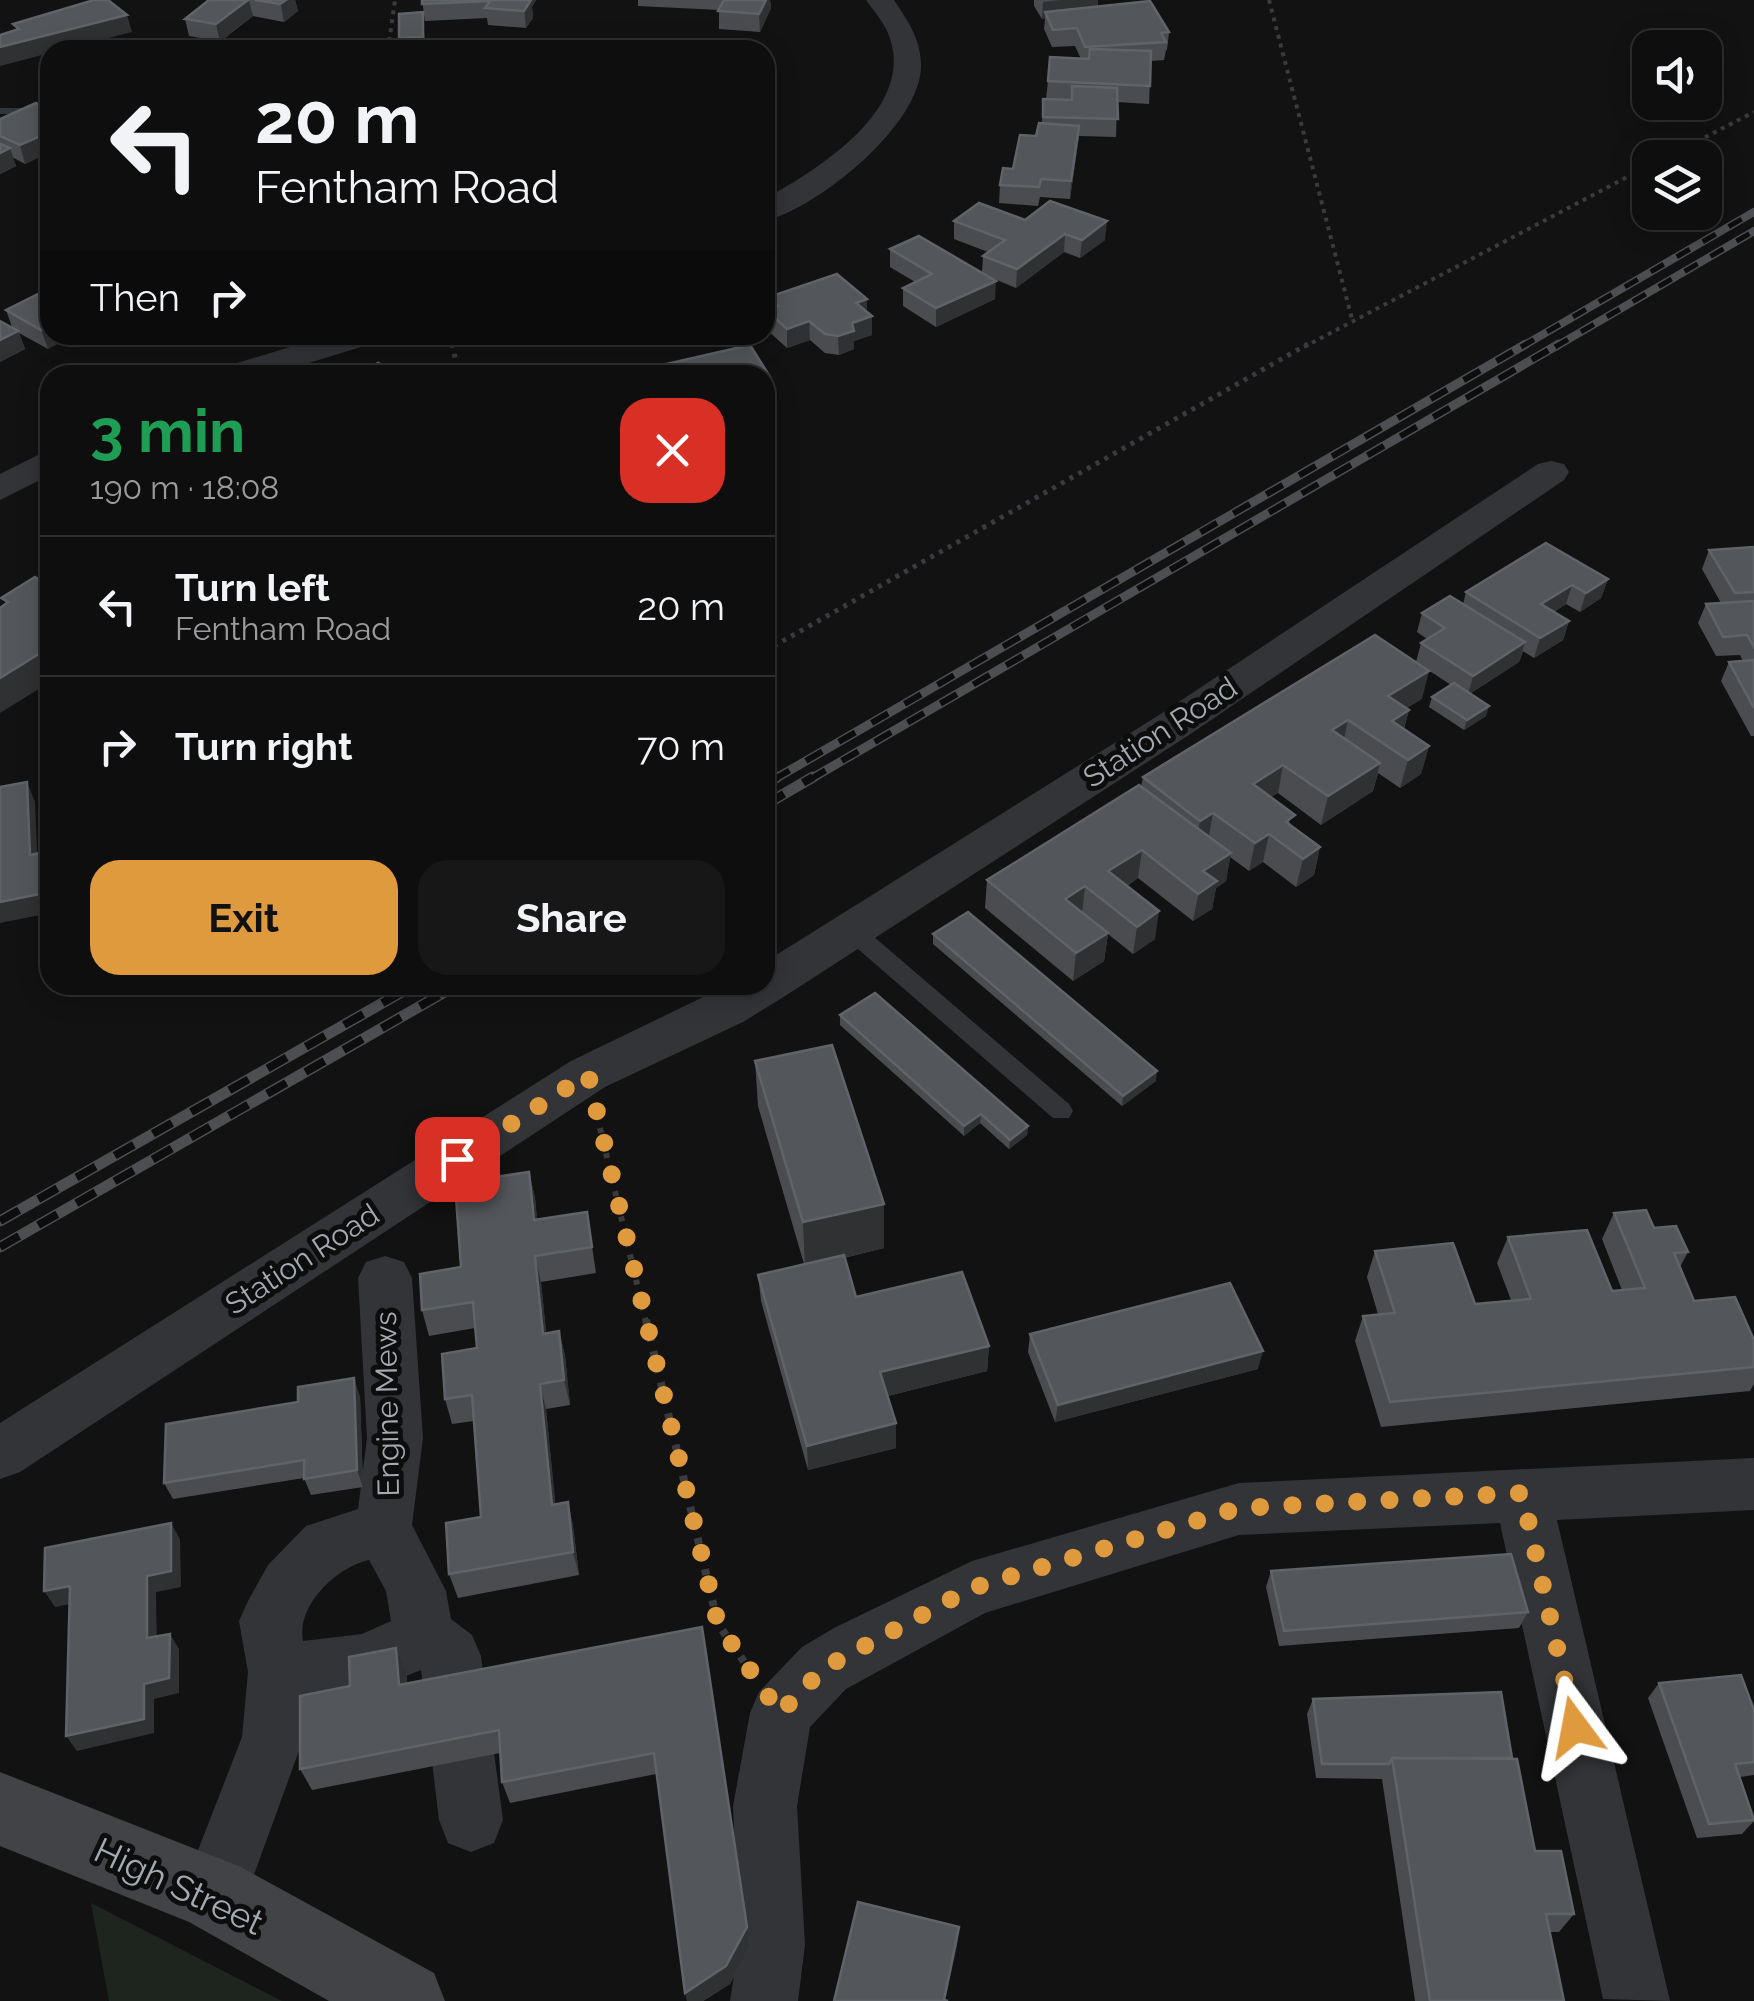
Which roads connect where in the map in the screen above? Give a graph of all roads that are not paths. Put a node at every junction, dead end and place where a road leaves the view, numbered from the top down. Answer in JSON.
{"nodes":[{"id":1,"x":880,"y":0,"type":"edge"},
{"id":2,"x":775,"y":206,"type":"edge"},
{"id":3,"x":332,"y":345,"type":"edge"},
{"id":4,"x":266,"y":365,"type":"edge"},
{"id":5,"x":40,"y":466,"type":"edge"},
{"id":6,"x":1551,"y":472,"type":"dead end"},
{"id":7,"x":0,"y":489,"type":"edge"},
{"id":8,"x":851,"y":930,"type":"junction"},
{"id":9,"x":775,"y":979,"type":"edge"},
{"id":10,"x":749,"y":995,"type":"edge"},
{"id":11,"x":1061,"y":1111,"type":"dead end"},
{"id":12,"x":384,"y":1278,"type":"dead end"},
{"id":13,"x":0,"y":1454,"type":"edge"},
{"id":14,"x":1744,"y":1492,"type":"edge"},
{"id":15,"x":1522,"y":1493,"type":"junction"},
{"id":16,"x":382,"y":1529,"type":"junction"},
{"id":17,"x":422,"y":1632,"type":"junction"},
{"id":18,"x":278,"y":1672,"type":"junction"},
{"id":19,"x":0,"y":1809,"type":"edge"},
{"id":20,"x":471,"y":1820,"type":"dead end"},
{"id":21,"x":214,"y":1894,"type":"junction"},
{"id":22,"x":1637,"y":1999,"type":"edge"},
{"id":23,"x":406,"y":2001,"type":"edge"},
{"id":24,"x":764,"y":2001,"type":"edge"}],
"edges":[{"from":1,"to":2,"type":"street"},
{"from":3,"to":4,"type":"street"},
{"from":5,"to":7,"type":"street"},
{"from":6,"to":8,"type":"street","name":"Station Road"},
{"from":8,"to":9,"type":"street","name":"Station Road"},
{"from":8,"to":11,"type":"lane"},
{"from":10,"to":13,"type":"street","name":"Station Road"},
{"from":12,"to":16,"type":"street","name":"Engine Mews"},
{"from":14,"to":15,"type":"street"},
{"from":15,"to":22,"type":"street"},
{"from":15,"to":24,"type":"street"},
{"from":16,"to":17,"type":"street","name":"Engine Mews"},
{"from":16,"to":18,"type":"street","name":"Engine Mews"},
{"from":17,"to":18,"type":"street"},
{"from":17,"to":20,"type":"street"},
{"from":18,"to":21,"type":"street","name":"Engine Mews"},
{"from":19,"to":21,"type":"main road","name":"High Street"},
{"from":21,"to":23,"type":"main road","name":"High Street"}]}
